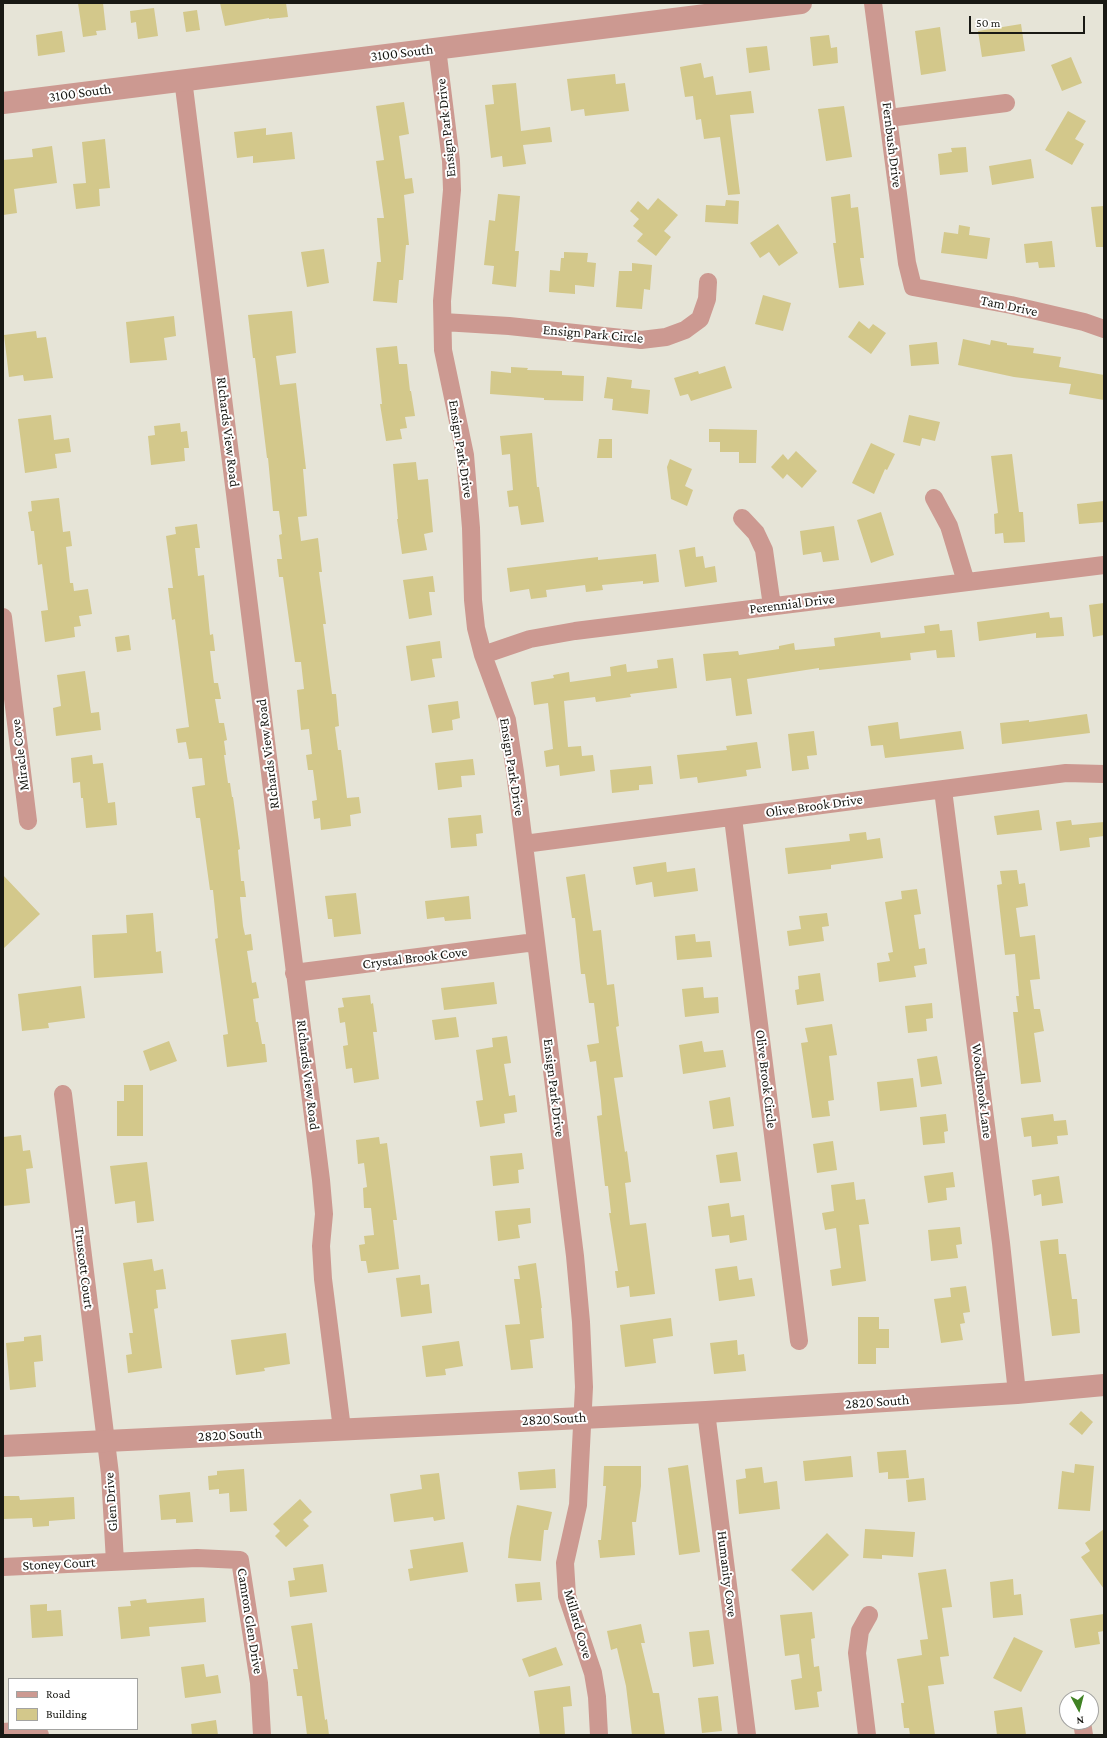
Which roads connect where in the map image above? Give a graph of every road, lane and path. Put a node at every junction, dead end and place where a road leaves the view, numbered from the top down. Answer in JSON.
{"nodes":[{"id":1,"x":800,"y":3,"type":"edge"},
{"id":2,"x":873,"y":3,"type":"edge"},
{"id":3,"x":437,"y":48,"type":"junction"},
{"id":4,"x":183,"y":80,"type":"junction"},
{"id":5,"x":3,"y":103,"type":"edge"},
{"id":6,"x":1006,"y":103,"type":"dead end"},
{"id":7,"x":888,"y":118,"type":"junction"},
{"id":8,"x":708,"y":282,"type":"dead end"},
{"id":9,"x":913,"y":287,"type":"joint"},
{"id":10,"x":443,"y":322,"type":"junction"},
{"id":11,"x":1104,"y":329,"type":"edge"},
{"id":12,"x":934,"y":498,"type":"dead end"},
{"id":13,"x":742,"y":518,"type":"dead end"},
{"id":14,"x":1104,"y":565,"type":"edge"},
{"id":15,"x":966,"y":582,"type":"junction"},
{"id":16,"x":772,"y":606,"type":"junction"},
{"id":17,"x":3,"y":617,"type":"edge"},
{"id":18,"x":483,"y":655,"type":"junction"},
{"id":19,"x":1104,"y":774,"type":"edge"},
{"id":20,"x":943,"y":790,"type":"junction"},
{"id":21,"x":733,"y":818,"type":"junction"},
{"id":22,"x":28,"y":821,"type":"dead end"},
{"id":23,"x":524,"y":844,"type":"junction"},
{"id":24,"x":535,"y":942,"type":"junction"},
{"id":25,"x":294,"y":973,"type":"junction"},
{"id":26,"x":63,"y":1094,"type":"dead end"},
{"id":27,"x":799,"y":1341,"type":"dead end"},
{"id":28,"x":1104,"y":1385,"type":"edge"},
{"id":29,"x":1017,"y":1393,"type":"junction"},
{"id":30,"x":706,"y":1412,"type":"junction"},
{"id":31,"x":584,"y":1418,"type":"junction"},
{"id":32,"x":342,"y":1429,"type":"junction"},
{"id":33,"x":106,"y":1442,"type":"junction"},
{"id":34,"x":3,"y":1446,"type":"edge"},
{"id":35,"x":115,"y":1562,"type":"junction"},
{"id":36,"x":3,"y":1567,"type":"edge"},
{"id":37,"x":870,"y":1615,"type":"dead end"},
{"id":38,"x":3,"y":1732,"type":"edge"},
{"id":39,"x":39,"y":1734,"type":"edge"},
{"id":40,"x":262,"y":1735,"type":"edge"},
{"id":41,"x":599,"y":1735,"type":"edge"},
{"id":42,"x":747,"y":1735,"type":"edge"},
{"id":43,"x":867,"y":1735,"type":"edge"}],
"edges":[{"from":1,"to":3,"type":"street","name":"3100 South"},
{"from":2,"to":7,"type":"street","name":"Fernbush Drive"},
{"from":3,"to":4,"type":"street","name":"3100 South"},
{"from":3,"to":10,"type":"street","name":"Ensign Park Drive"},
{"from":4,"to":5,"type":"street","name":"3100 South"},
{"from":4,"to":25,"type":"street","name":"RIchards View Road"},
{"from":6,"to":7,"type":"street"},
{"from":7,"to":9,"type":"street","name":"Fernbush Drive"},
{"from":8,"to":10,"type":"street","name":"Ensign Park Circle"},
{"from":9,"to":11,"type":"street","name":"Tam Drive"},
{"from":10,"to":18,"type":"street","name":"Ensign Park Drive"},
{"from":12,"to":15,"type":"street"},
{"from":13,"to":16,"type":"street"},
{"from":14,"to":15,"type":"street","name":"Perennial Drive"},
{"from":15,"to":16,"type":"street","name":"Perennial Drive"},
{"from":16,"to":18,"type":"street","name":"Perennial Drive"},
{"from":17,"to":22,"type":"street","name":"Miracle Cove"},
{"from":18,"to":23,"type":"street","name":"Ensign Park Drive"},
{"from":19,"to":20,"type":"street","name":"Olive Brook Drive"},
{"from":20,"to":21,"type":"street","name":"Olive Brook Drive"},
{"from":20,"to":29,"type":"street","name":"Woodbrook Lane"},
{"from":21,"to":23,"type":"street","name":"Olive Brook Drive"},
{"from":21,"to":27,"type":"street","name":"Olive Brook Circle"},
{"from":23,"to":24,"type":"street","name":"Ensign Park Drive"},
{"from":24,"to":25,"type":"street","name":"Crystal Brook Cove"},
{"from":24,"to":31,"type":"street","name":"Ensign Park Drive"},
{"from":25,"to":32,"type":"street","name":"RIchards View Road"},
{"from":26,"to":33,"type":"street","name":"Truscott Court"},
{"from":28,"to":29,"type":"street","name":"2820 South"},
{"from":29,"to":30,"type":"street","name":"2820 South"},
{"from":30,"to":31,"type":"street","name":"2820 South"},
{"from":30,"to":42,"type":"street","name":"Humanity Cove"},
{"from":31,"to":32,"type":"street","name":"2820 South"},
{"from":31,"to":41,"type":"street","name":"Millard Cove"},
{"from":32,"to":33,"type":"street","name":"2820 South"},
{"from":33,"to":34,"type":"street","name":"2820 South"},
{"from":33,"to":35,"type":"street","name":"Glen Drive"},
{"from":35,"to":36,"type":"street","name":"Stoney Court"},
{"from":35,"to":40,"type":"street","name":"Camron Glen Drive"},
{"from":37,"to":43,"type":"street"},
{"from":38,"to":39,"type":"street"}]}
